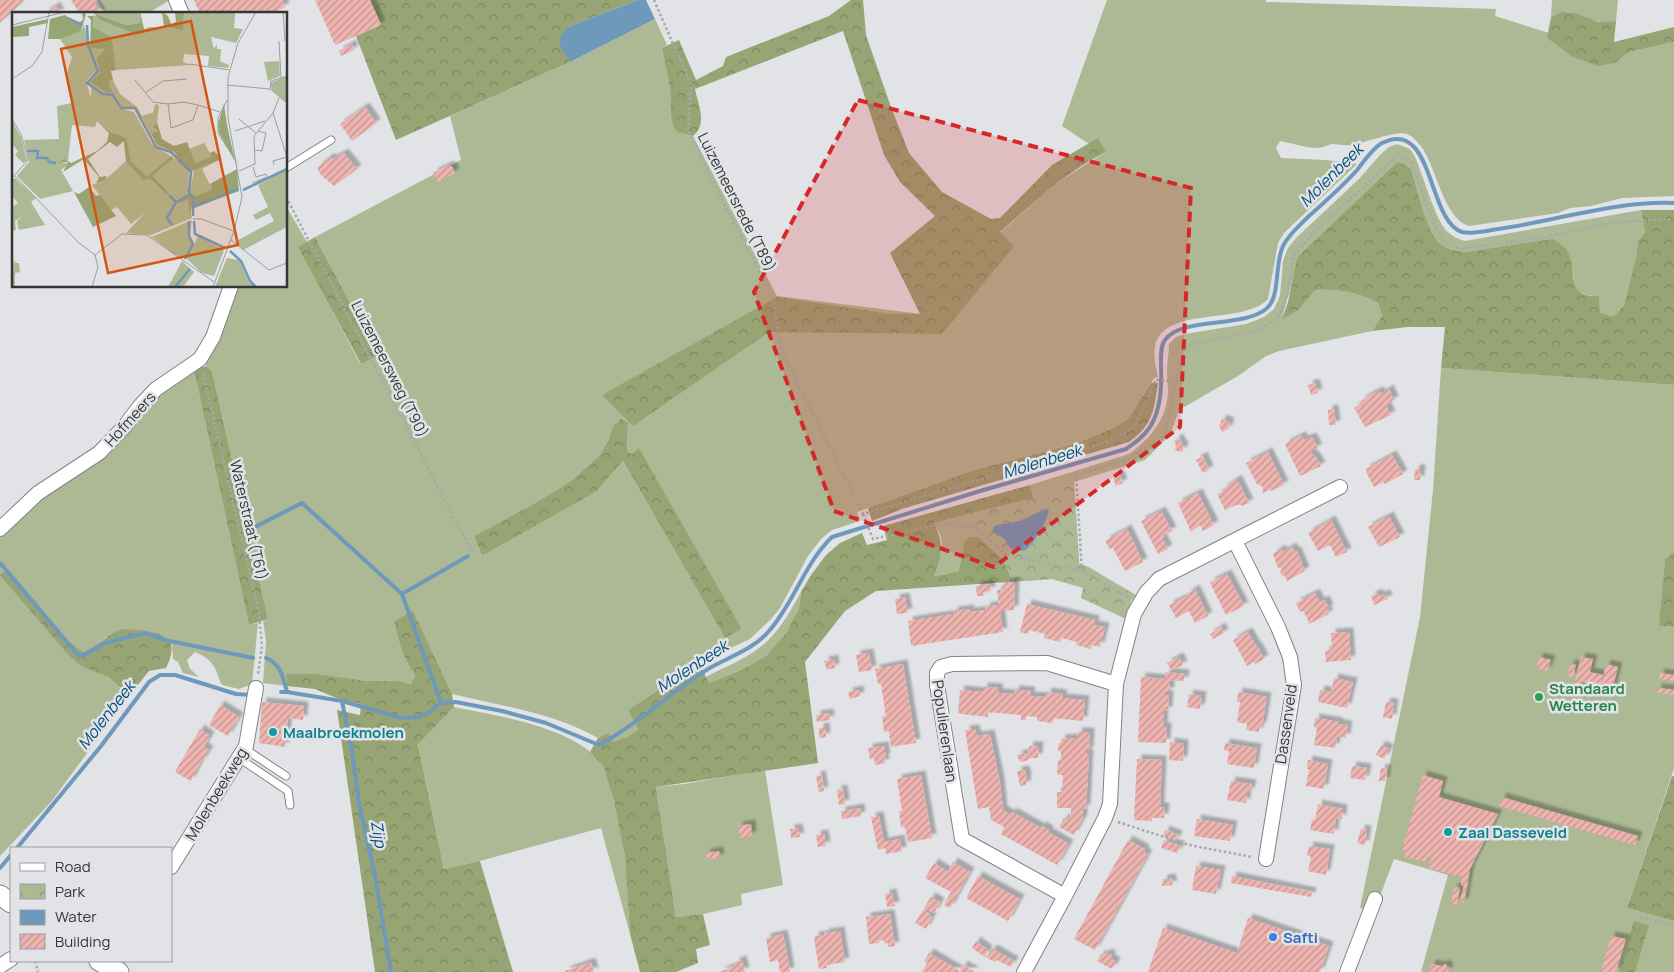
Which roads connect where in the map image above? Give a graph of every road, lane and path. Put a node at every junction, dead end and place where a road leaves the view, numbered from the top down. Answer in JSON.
{"nodes":[{"id":1,"x":176,"y":0,"type":"edge"},
{"id":2,"x":654,"y":0,"type":"edge"},
{"id":3,"x":181,"y":12,"type":"edge"},
{"id":4,"x":331,"y":140,"type":"dead end"},
{"id":5,"x":288,"y":167,"type":"edge"},
{"id":6,"x":288,"y":201,"type":"edge"},
{"id":7,"x":1674,"y":219,"type":"edge"},
{"id":8,"x":230,"y":288,"type":"edge"},
{"id":9,"x":200,"y":359,"type":"junction"},
{"id":10,"x":1176,"y":381,"type":"junction"},
{"id":11,"x":1340,"y":488,"type":"dead end"},
{"id":12,"x":863,"y":514,"type":"junction"},
{"id":13,"x":0,"y":529,"type":"edge"},
{"id":14,"x":1234,"y":541,"type":"junction"},
{"id":15,"x":472,"y":552,"type":"dead end"},
{"id":16,"x":1082,"y":571,"type":"junction"},
{"id":17,"x":1140,"y":604,"type":"junction"},
{"id":18,"x":1116,"y":684,"type":"junction"},
{"id":19,"x":256,"y":688,"type":"joint"},
{"id":20,"x":242,"y":753,"type":"junction"},
{"id":21,"x":286,"y":776,"type":"dead end"},
{"id":22,"x":290,"y":805,"type":"dead end"},
{"id":23,"x":1105,"y":818,"type":"junction"},
{"id":24,"x":1266,"y":859,"type":"joint"},
{"id":25,"x":172,"y":865,"type":"edge"},
{"id":26,"x":1065,"y":896,"type":"junction"},
{"id":27,"x":1375,"y":898,"type":"dead end"},
{"id":28,"x":1640,"y":917,"type":"dead end"},
{"id":29,"x":1674,"y":926,"type":"edge"},
{"id":30,"x":1024,"y":972,"type":"edge"},
{"id":31,"x":1348,"y":972,"type":"edge"}],
"edges":[{"from":1,"to":3,"type":"street"},
{"from":2,"to":12,"type":"path","name":"Luizemeersrede (T89)"},
{"from":4,"to":5,"type":"lane"},
{"from":6,"to":15,"type":"path","name":"Luizemeersweg (T90)"},
{"from":7,"to":10,"type":"path"},
{"from":8,"to":9,"type":"street","name":"Hofmeers"},
{"from":9,"to":13,"type":"street","name":"Hofmeers"},
{"from":9,"to":19,"type":"path","name":"Waterstraat (T61)"},
{"from":10,"to":12,"type":"path"},
{"from":10,"to":16,"type":"path"},
{"from":11,"to":14,"type":"street"},
{"from":12,"to":16,"type":"path","name":"Luizemeersrede (T89)"},
{"from":14,"to":17,"type":"street"},
{"from":14,"to":24,"type":"street","name":"Dassenveld"},
{"from":16,"to":17,"type":"path"},
{"from":17,"to":18,"type":"street"},
{"from":18,"to":23,"type":"street"},
{"from":18,"to":26,"type":"street","name":"Populierenlaan"},
{"from":19,"to":20,"type":"street","name":"Molenbeekweg"},
{"from":20,"to":21,"type":"lane"},
{"from":20,"to":22,"type":"lane"},
{"from":20,"to":25,"type":"street","name":"Molenbeekweg"},
{"from":23,"to":24,"type":"path"},
{"from":23,"to":26,"type":"street"},
{"from":26,"to":30,"type":"street"},
{"from":27,"to":31,"type":"street"},
{"from":28,"to":29,"type":"path"}]}
